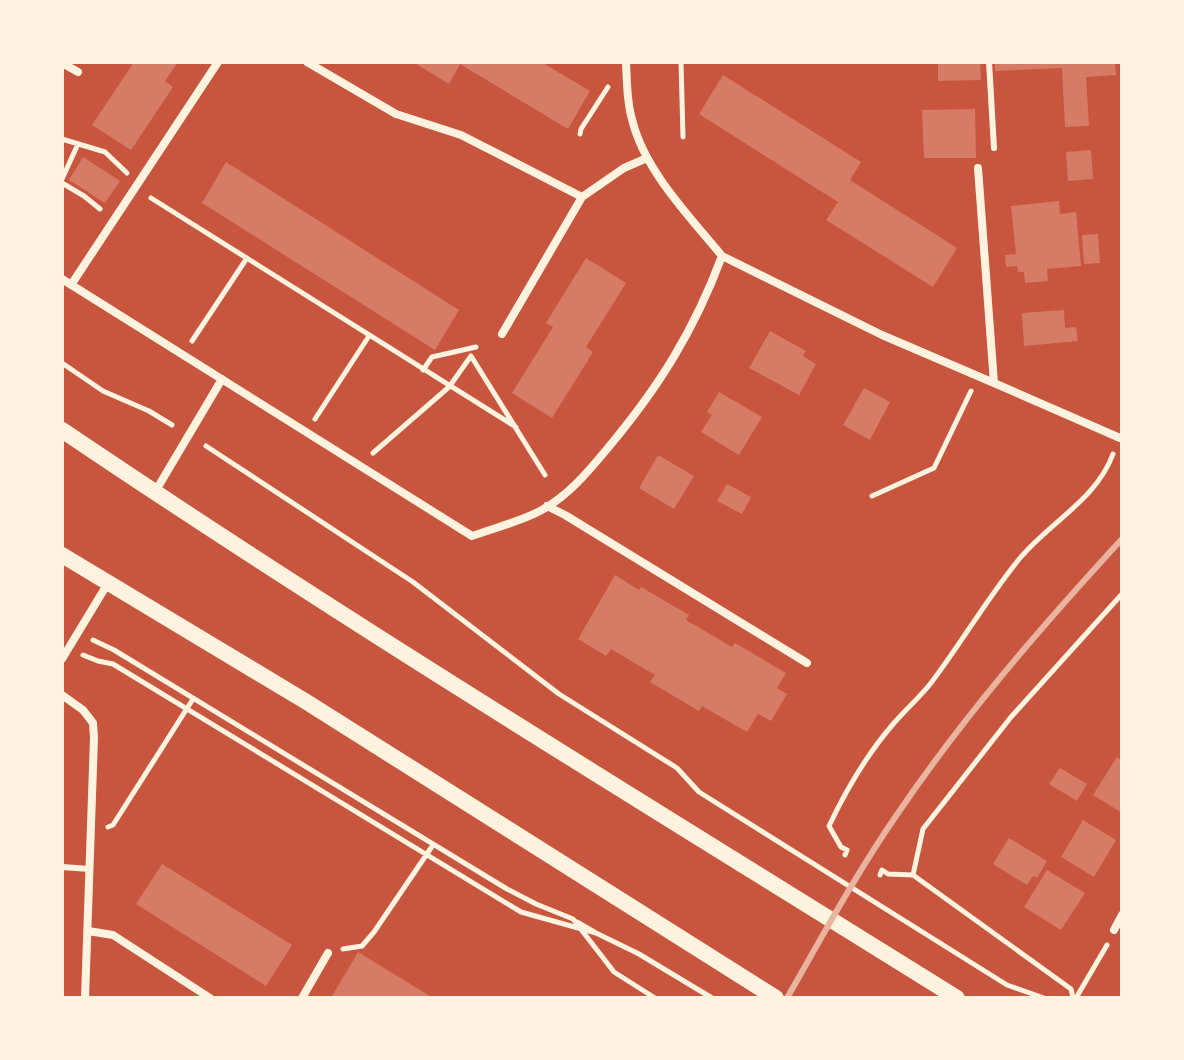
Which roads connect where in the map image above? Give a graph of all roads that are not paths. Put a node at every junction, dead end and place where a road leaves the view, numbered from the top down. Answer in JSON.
{"nodes":[{"id":1,"x":218,"y":62,"type":"edge"},
{"id":2,"x":307,"y":62,"type":"edge"},
{"id":3,"x":989,"y":62,"type":"edge"},
{"id":4,"x":62,"y":63,"type":"edge"},
{"id":5,"x":626,"y":63,"type":"edge"},
{"id":6,"x":78,"y":72,"type":"dead end"},
{"id":7,"x":994,"y":148,"type":"dead end"},
{"id":8,"x":647,"y":158,"type":"junction"},
{"id":9,"x":978,"y":168,"type":"dead end"},
{"id":10,"x":582,"y":197,"type":"junction"},
{"id":11,"x":722,"y":256,"type":"junction"},
{"id":12,"x":62,"y":279,"type":"edge"},
{"id":13,"x":71,"y":285,"type":"junction"},
{"id":14,"x":502,"y":334,"type":"dead end"},
{"id":15,"x":222,"y":379,"type":"junction"},
{"id":16,"x":994,"y":383,"type":"junction"},
{"id":17,"x":62,"y":430,"type":"edge"},
{"id":18,"x":1121,"y":438,"type":"edge"},
{"id":19,"x":155,"y":493,"type":"junction"},
{"id":20,"x":547,"y":506,"type":"junction"},
{"id":21,"x":62,"y":555,"type":"edge"},
{"id":22,"x":109,"y":583,"type":"junction"},
{"id":23,"x":62,"y":659,"type":"edge"},
{"id":24,"x":807,"y":663,"type":"dead end"},
{"id":25,"x":62,"y":695,"type":"edge"},
{"id":26,"x":62,"y":867,"type":"edge"},
{"id":27,"x":90,"y":869,"type":"junction"},
{"id":28,"x":1122,"y":915,"type":"edge"},
{"id":29,"x":1114,"y":930,"type":"road end"},
{"id":30,"x":88,"y":931,"type":"junction"},
{"id":31,"x":328,"y":953,"type":"road end"},
{"id":32,"x":85,"y":998,"type":"edge"},
{"id":33,"x":210,"y":998,"type":"edge"},
{"id":34,"x":302,"y":998,"type":"edge"},
{"id":35,"x":776,"y":998,"type":"edge"},
{"id":36,"x":957,"y":998,"type":"edge"}],
"edges":[{"from":1,"to":13,"type":"street"},
{"from":2,"to":10,"type":"street"},
{"from":3,"to":7,"type":"lane"},
{"from":4,"to":6,"type":"street"},
{"from":5,"to":8,"type":"street"},
{"from":8,"to":10,"type":"street"},
{"from":8,"to":11,"type":"street"},
{"from":9,"to":16,"type":"street"},
{"from":10,"to":14,"type":"street"},
{"from":11,"to":16,"type":"street"},
{"from":11,"to":20,"type":"street"},
{"from":12,"to":13,"type":"street"},
{"from":13,"to":15,"type":"street"},
{"from":15,"to":19,"type":"street"},
{"from":15,"to":20,"type":"street"},
{"from":16,"to":18,"type":"street"},
{"from":17,"to":19,"type":"main road"},
{"from":19,"to":36,"type":"main road"},
{"from":20,"to":24,"type":"street"},
{"from":21,"to":22,"type":"main road"},
{"from":22,"to":23,"type":"street"},
{"from":22,"to":35,"type":"main road"},
{"from":25,"to":27,"type":"street"},
{"from":26,"to":27,"type":"lane"},
{"from":27,"to":30,"type":"street"},
{"from":28,"to":29,"type":"street"},
{"from":30,"to":32,"type":"street"},
{"from":30,"to":33,"type":"street"},
{"from":31,"to":34,"type":"street"}]}
